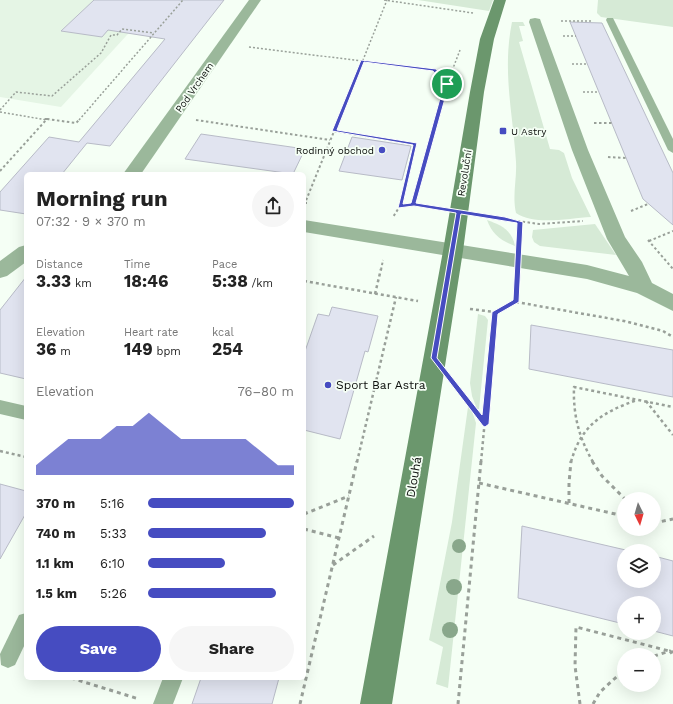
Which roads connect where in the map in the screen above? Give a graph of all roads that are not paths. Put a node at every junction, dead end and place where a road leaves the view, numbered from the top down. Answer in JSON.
{"nodes":[{"id":1,"x":255,"y":0,"type":"edge"},
{"id":2,"x":500,"y":0,"type":"edge"},
{"id":3,"x":610,"y":20,"type":"road end"},
{"id":4,"x":535,"y":22,"type":"dead end"},
{"id":5,"x":673,"y":150,"type":"edge"},
{"id":6,"x":133,"y":172,"type":"edge"},
{"id":7,"x":306,"y":226,"type":"edge"},
{"id":8,"x":453,"y":251,"type":"junction"},
{"id":9,"x":24,"y":253,"type":"edge"},
{"id":10,"x":0,"y":271,"type":"edge"},
{"id":11,"x":644,"y":288,"type":"junction"},
{"id":12,"x":673,"y":303,"type":"edge"},
{"id":13,"x":1,"y":409,"type":"edge"},
{"id":14,"x":24,"y":412,"type":"edge"},
{"id":15,"x":24,"y":626,"type":"edge"},
{"id":16,"x":8,"y":658,"type":"dead end"},
{"id":17,"x":172,"y":680,"type":"edge"},
{"id":18,"x":155,"y":703,"type":"edge"},
{"id":19,"x":376,"y":704,"type":"edge"}],
"edges":[{"from":1,"to":6,"type":"street","name":"Pod Vrchem"},
{"from":2,"to":8,"type":"street","name":"Revoluční"},
{"from":3,"to":5,"type":"lane"},
{"from":4,"to":11,"type":"street"},
{"from":7,"to":8,"type":"street"},
{"from":8,"to":11,"type":"street"},
{"from":8,"to":19,"type":"street","name":"Dlouhá"},
{"from":9,"to":10,"type":"street"},
{"from":11,"to":12,"type":"street"},
{"from":13,"to":14,"type":"lane"},
{"from":15,"to":16,"type":"lane"},
{"from":17,"to":18,"type":"lane"}]}
